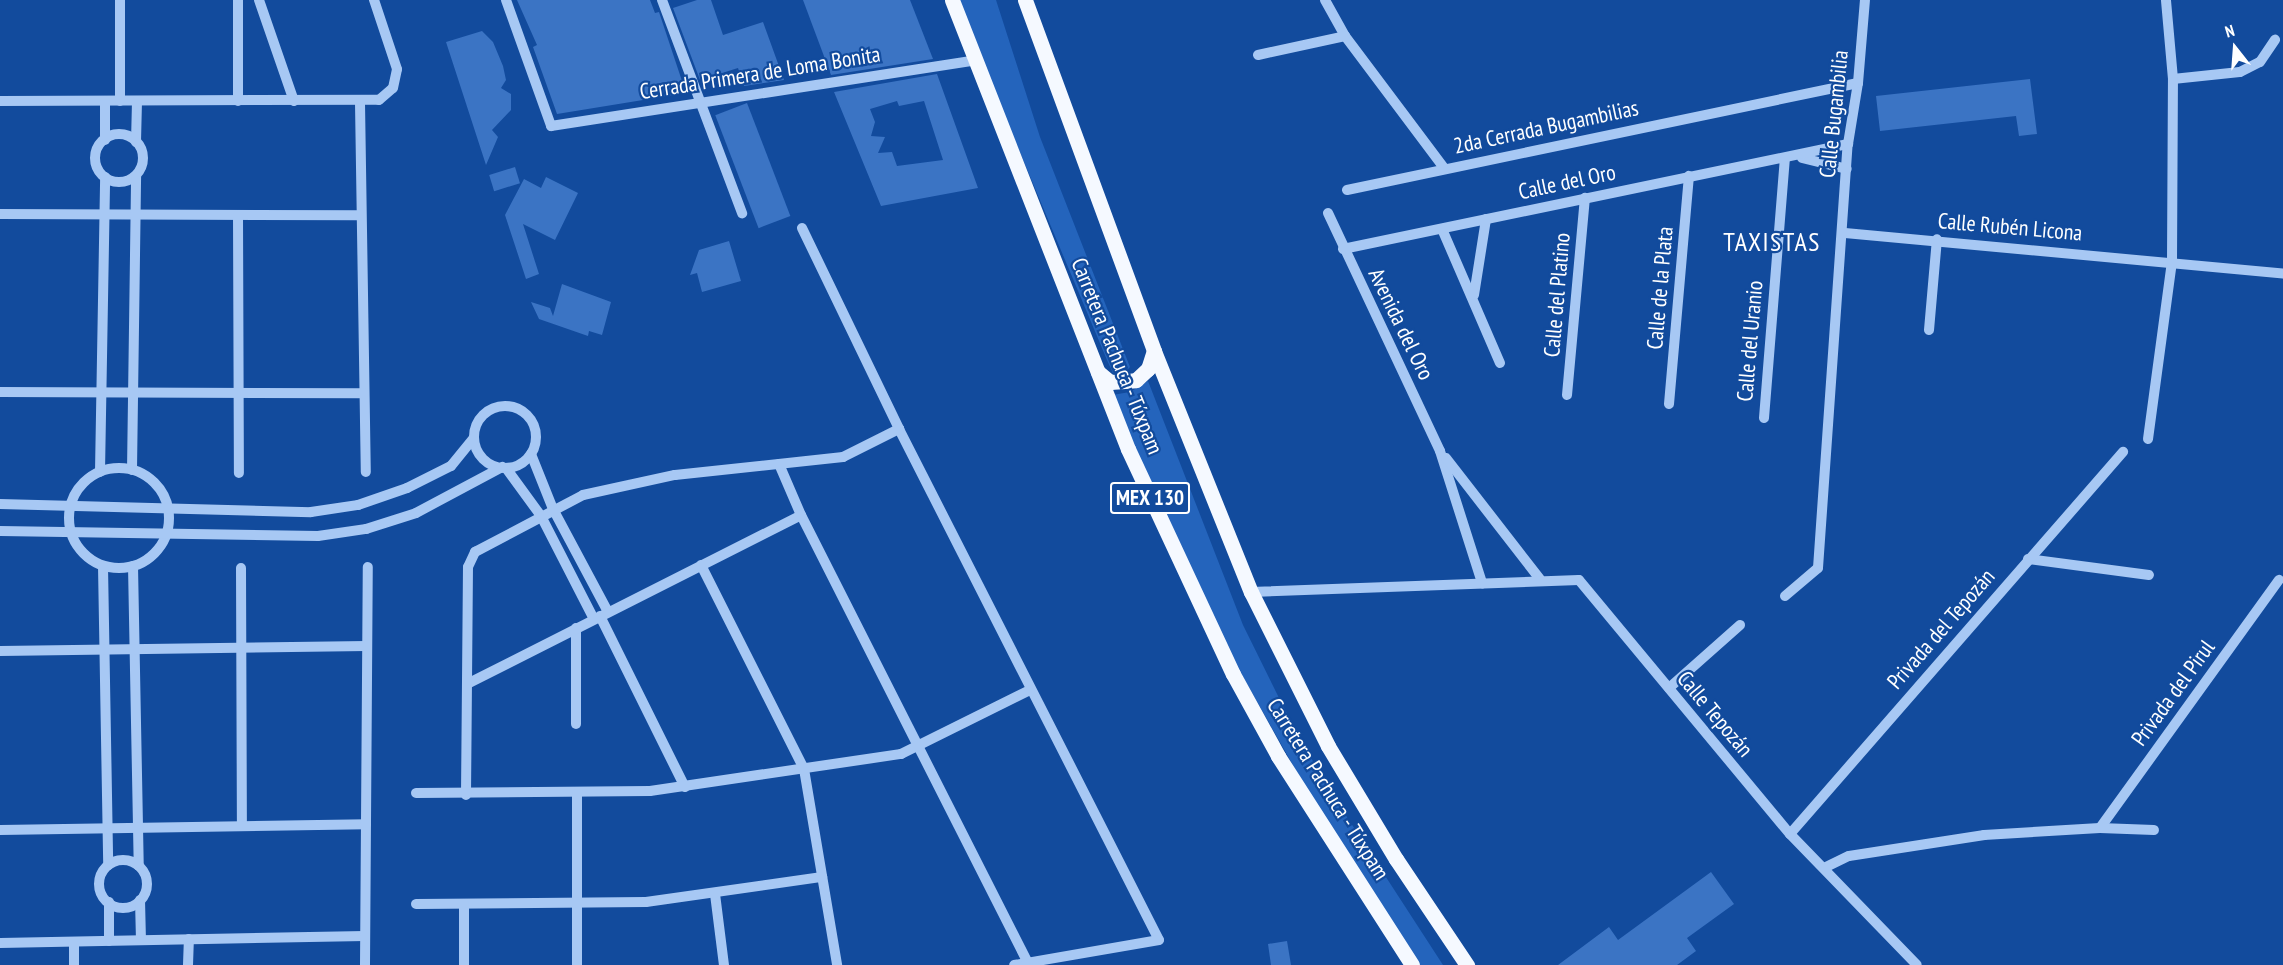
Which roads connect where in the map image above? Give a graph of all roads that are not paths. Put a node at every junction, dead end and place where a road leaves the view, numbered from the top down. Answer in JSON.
{"nodes":[{"id":1,"x":120,"y":0,"type":"edge"},
{"id":2,"x":238,"y":0,"type":"edge"},
{"id":3,"x":259,"y":0,"type":"edge"},
{"id":4,"x":374,"y":0,"type":"edge"},
{"id":5,"x":506,"y":0,"type":"edge"},
{"id":6,"x":662,"y":0,"type":"edge"},
{"id":7,"x":952,"y":0,"type":"edge"},
{"id":8,"x":1025,"y":0,"type":"edge"},
{"id":9,"x":1325,"y":0,"type":"edge"},
{"id":10,"x":1864,"y":0,"type":"edge"},
{"id":11,"x":2166,"y":0,"type":"edge"},
{"id":12,"x":1345,"y":36,"type":"junction"},
{"id":13,"x":2275,"y":40,"type":"dead end"},
{"id":14,"x":1258,"y":55,"type":"dead end"},
{"id":15,"x":976,"y":60,"type":"junction"},
{"id":16,"x":2173,"y":79,"type":"junction"},
{"id":17,"x":1858,"y":83,"type":"junction"},
{"id":18,"x":0,"y":101,"type":"edge"},
{"id":19,"x":105,"y":101,"type":"junction"},
{"id":20,"x":120,"y":101,"type":"junction"},
{"id":21,"x":136,"y":101,"type":"junction"},
{"id":22,"x":238,"y":101,"type":"junction"},
{"id":23,"x":294,"y":101,"type":"junction"},
{"id":24,"x":700,"y":102,"type":"junction"},
{"id":25,"x":360,"y":103,"type":"junction"},
{"id":26,"x":105,"y":140,"type":"junction"},
{"id":27,"x":136,"y":142,"type":"junction"},
{"id":28,"x":1848,"y":144,"type":"junction"},
{"id":29,"x":1798,"y":157,"type":"junction"},
{"id":30,"x":1785,"y":159,"type":"junction"},
{"id":31,"x":1444,"y":168,"type":"junction"},
{"id":32,"x":1847,"y":169,"type":"junction"},
{"id":33,"x":136,"y":176,"type":"junction"},
{"id":34,"x":1689,"y":176,"type":"junction"},
{"id":35,"x":105,"y":177,"type":"junction"},
{"id":36,"x":1347,"y":189,"type":"dead end"},
{"id":37,"x":1586,"y":198,"type":"junction"},
{"id":38,"x":741,"y":213,"type":"dead end"},
{"id":39,"x":1328,"y":213,"type":"dead end"},
{"id":40,"x":0,"y":214,"type":"edge"},
{"id":41,"x":104,"y":214,"type":"junction"},
{"id":42,"x":135,"y":214,"type":"junction"},
{"id":43,"x":238,"y":215,"type":"junction"},
{"id":44,"x":362,"y":215,"type":"junction"},
{"id":45,"x":1486,"y":219,"type":"junction"},
{"id":46,"x":802,"y":228,"type":"dead end"},
{"id":47,"x":1442,"y":229,"type":"junction"},
{"id":48,"x":1845,"y":233,"type":"junction"},
{"id":49,"x":1937,"y":239,"type":"junction"},
{"id":50,"x":1344,"y":249,"type":"junction"},
{"id":51,"x":2172,"y":262,"type":"junction"},
{"id":52,"x":2283,"y":273,"type":"edge"},
{"id":53,"x":1474,"y":295,"type":"junction"},
{"id":54,"x":1929,"y":330,"type":"dead end"},
{"id":55,"x":1154,"y":351,"type":"junction"},
{"id":56,"x":1500,"y":363,"type":"dead end"},
{"id":57,"x":1098,"y":372,"type":"junction"},
{"id":58,"x":0,"y":392,"type":"edge"},
{"id":59,"x":102,"y":392,"type":"junction"},
{"id":60,"x":133,"y":393,"type":"junction"},
{"id":61,"x":239,"y":393,"type":"junction"},
{"id":62,"x":364,"y":393,"type":"junction"},
{"id":63,"x":1567,"y":395,"type":"dead end"},
{"id":64,"x":1669,"y":404,"type":"dead end"},
{"id":65,"x":1764,"y":418,"type":"dead end"},
{"id":66,"x":899,"y":429,"type":"junction"},
{"id":67,"x":474,"y":438,"type":"junction"},
{"id":68,"x":2148,"y":439,"type":"dead end"},
{"id":69,"x":1440,"y":451,"type":"junction"},
{"id":70,"x":2123,"y":452,"type":"dead end"},
{"id":71,"x":531,"y":454,"type":"junction"},
{"id":72,"x":778,"y":464,"type":"junction"},
{"id":73,"x":504,"y":468,"type":"junction"},
{"id":74,"x":132,"y":470,"type":"junction"},
{"id":75,"x":100,"y":472,"type":"junction"},
{"id":76,"x":366,"y":472,"type":"dead end"},
{"id":77,"x":239,"y":473,"type":"dead end"},
{"id":78,"x":0,"y":504,"type":"edge"},
{"id":79,"x":71,"y":507,"type":"junction"},
{"id":80,"x":168,"y":509,"type":"junction"},
{"id":81,"x":553,"y":509,"type":"junction"},
{"id":82,"x":801,"y":515,"type":"junction"},
{"id":83,"x":541,"y":516,"type":"junction"},
{"id":84,"x":0,"y":531,"type":"edge"},
{"id":85,"x":71,"y":532,"type":"junction"},
{"id":86,"x":166,"y":534,"type":"junction"},
{"id":87,"x":2028,"y":559,"type":"junction"},
{"id":88,"x":701,"y":565,"type":"junction"},
{"id":89,"x":103,"y":566,"type":"junction"},
{"id":90,"x":133,"y":566,"type":"junction"},
{"id":91,"x":368,"y":567,"type":"dead end"},
{"id":92,"x":241,"y":568,"type":"dead end"},
{"id":93,"x":2149,"y":575,"type":"dead end"},
{"id":94,"x":1540,"y":579,"type":"junction"},
{"id":95,"x":2279,"y":580,"type":"dead end"},
{"id":96,"x":1482,"y":583,"type":"junction"},
{"id":97,"x":1251,"y":592,"type":"junction"},
{"id":98,"x":1785,"y":596,"type":"dead end"},
{"id":99,"x":601,"y":615,"type":"junction"},
{"id":100,"x":1740,"y":625,"type":"dead end"},
{"id":101,"x":576,"y":628,"type":"junction"},
{"id":102,"x":367,"y":646,"type":"junction"},
{"id":103,"x":241,"y":648,"type":"junction"},
{"id":104,"x":135,"y":649,"type":"junction"},
{"id":105,"x":104,"y":650,"type":"junction"},
{"id":106,"x":0,"y":651,"type":"edge"},
{"id":107,"x":466,"y":684,"type":"junction"},
{"id":108,"x":1669,"y":688,"type":"junction"},
{"id":109,"x":1029,"y":690,"type":"junction"},
{"id":110,"x":576,"y":724,"type":"dead end"},
{"id":111,"x":918,"y":747,"type":"junction"},
{"id":112,"x":804,"y":769,"type":"junction"},
{"id":113,"x":685,"y":787,"type":"junction"},
{"id":114,"x":416,"y":793,"type":"dead end"},
{"id":115,"x":577,"y":794,"type":"junction"},
{"id":116,"x":466,"y":795,"type":"junction"},
{"id":117,"x":366,"y":824,"type":"junction"},
{"id":118,"x":242,"y":826,"type":"junction"},
{"id":119,"x":107,"y":828,"type":"junction"},
{"id":120,"x":138,"y":828,"type":"junction"},
{"id":121,"x":2100,"y":828,"type":"junction"},
{"id":122,"x":0,"y":830,"type":"edge"},
{"id":123,"x":2154,"y":830,"type":"dead end"},
{"id":124,"x":1790,"y":834,"type":"junction"},
{"id":125,"x":108,"y":866,"type":"junction"},
{"id":126,"x":139,"y":866,"type":"junction"},
{"id":127,"x":1826,"y":867,"type":"junction"},
{"id":128,"x":822,"y":878,"type":"junction"},
{"id":129,"x":715,"y":894,"type":"junction"},
{"id":130,"x":140,"y":900,"type":"junction"},
{"id":131,"x":109,"y":902,"type":"junction"},
{"id":132,"x":578,"y":903,"type":"junction"},
{"id":133,"x":416,"y":904,"type":"dead end"},
{"id":134,"x":464,"y":904,"type":"junction"},
{"id":135,"x":365,"y":936,"type":"junction"},
{"id":136,"x":189,"y":939,"type":"junction"},
{"id":137,"x":141,"y":940,"type":"junction"},
{"id":138,"x":110,"y":941,"type":"junction"},
{"id":139,"x":74,"y":942,"type":"junction"},
{"id":140,"x":0,"y":943,"type":"edge"},
{"id":141,"x":1028,"y":963,"type":"junction"},
{"id":142,"x":74,"y":965,"type":"edge"},
{"id":143,"x":188,"y":965,"type":"edge"},
{"id":144,"x":365,"y":965,"type":"edge"},
{"id":145,"x":464,"y":965,"type":"edge"},
{"id":146,"x":577,"y":965,"type":"edge"},
{"id":147,"x":724,"y":965,"type":"edge"},
{"id":148,"x":837,"y":965,"type":"edge"},
{"id":149,"x":1014,"y":965,"type":"edge"},
{"id":150,"x":1412,"y":965,"type":"edge"},
{"id":151,"x":1467,"y":965,"type":"edge"},
{"id":152,"x":1917,"y":965,"type":"edge"}],
"edges":[{"from":1,"to":20,"type":"street"},
{"from":2,"to":22,"type":"street"},
{"from":3,"to":23,"type":"street"},
{"from":4,"to":25,"type":"street"},
{"from":5,"to":24,"type":"street","name":"Cerrada Primera de Loma Bonita"},
{"from":6,"to":24,"type":"street"},
{"from":7,"to":15,"type":"main road","name":"Carretera Pachuca - Túxpam","number":"MEX 130"},
{"from":8,"to":55,"type":"main road","name":"Carretera Pachuca - Túxpam","number":"MEX 130"},
{"from":9,"to":12,"type":"street","name":"2da Cerrada Bugambilias"},
{"from":10,"to":17,"type":"street","name":"Calle Bugambilia"},
{"from":11,"to":16,"type":"street"},
{"from":12,"to":14,"type":"street"},
{"from":12,"to":31,"type":"street","name":"2da Cerrada Bugambilias"},
{"from":13,"to":16,"type":"street"},
{"from":15,"to":24,"type":"street","name":"Cerrada Primera de Loma Bonita"},
{"from":15,"to":57,"type":"main road","name":"Carretera Pachuca - Túxpam","number":"MEX 130"},
{"from":16,"to":51,"type":"street"},
{"from":17,"to":28,"type":"street","name":"Calle Bugambilia"},
{"from":17,"to":31,"type":"street","name":"2da Cerrada Bugambilias"},
{"from":18,"to":19,"type":"street"},
{"from":19,"to":20,"type":"street"},
{"from":19,"to":26,"type":"street"},
{"from":20,"to":21,"type":"street"},
{"from":21,"to":22,"type":"street"},
{"from":21,"to":27,"type":"street"},
{"from":22,"to":23,"type":"street"},
{"from":23,"to":25,"type":"street"},
{"from":24,"to":38,"type":"street"},
{"from":25,"to":44,"type":"street"},
{"from":26,"to":27,"type":"street"},
{"from":26,"to":35,"type":"street"},
{"from":27,"to":33,"type":"street"},
{"from":28,"to":29,"type":"street","name":"Calle del Oro"},
{"from":28,"to":32,"type":"street","name":"Calle Bugambilia"},
{"from":29,"to":30,"type":"street","name":"Calle del Oro"},
{"from":29,"to":32,"type":"street","name":"Calle del Oro"},
{"from":30,"to":34,"type":"street","name":"Calle del Oro"},
{"from":30,"to":65,"type":"street","name":"Calle del Uranio"},
{"from":31,"to":36,"type":"street"},
{"from":32,"to":48,"type":"street","name":"Calle Bugambilia"},
{"from":33,"to":35,"type":"street"},
{"from":33,"to":42,"type":"street"},
{"from":34,"to":37,"type":"street","name":"Calle del Oro"},
{"from":34,"to":64,"type":"street","name":"Calle de la Plata"},
{"from":35,"to":41,"type":"street"},
{"from":37,"to":45,"type":"street","name":"Calle del Oro"},
{"from":37,"to":63,"type":"street","name":"Calle del Platino"},
{"from":39,"to":50,"type":"street","name":"Avenida del Oro"},
{"from":40,"to":41,"type":"street"},
{"from":41,"to":42,"type":"street"},
{"from":41,"to":59,"type":"street"},
{"from":42,"to":43,"type":"street"},
{"from":42,"to":60,"type":"street"},
{"from":43,"to":44,"type":"street"},
{"from":43,"to":61,"type":"street"},
{"from":44,"to":62,"type":"street"},
{"from":45,"to":47,"type":"street","name":"Calle del Oro"},
{"from":45,"to":53,"type":"street"},
{"from":46,"to":66,"type":"street"},
{"from":47,"to":50,"type":"street","name":"Calle del Oro"},
{"from":47,"to":53,"type":"street"},
{"from":48,"to":49,"type":"street","name":"Calle Rubén Licona"},
{"from":48,"to":98,"type":"street","name":"Calle Bugambilia"},
{"from":49,"to":51,"type":"street","name":"Calle Rubén Licona"},
{"from":49,"to":54,"type":"street"},
{"from":50,"to":69,"type":"street","name":"Avenida del Oro"},
{"from":51,"to":52,"type":"street","name":"Calle Rubén Licona"},
{"from":51,"to":68,"type":"street"},
{"from":53,"to":56,"type":"street"},
{"from":55,"to":57,"type":"main road"},
{"from":55,"to":97,"type":"main road","name":"Carretera Pachuca - Túxpam","number":"MEX 130"},
{"from":57,"to":150,"type":"main road","name":"Carretera Pachuca - Túxpam","number":"MEX 130"},
{"from":58,"to":59,"type":"street"},
{"from":59,"to":60,"type":"street"},
{"from":59,"to":75,"type":"street"},
{"from":60,"to":61,"type":"street"},
{"from":60,"to":74,"type":"street"},
{"from":61,"to":62,"type":"street"},
{"from":61,"to":77,"type":"street"},
{"from":62,"to":76,"type":"street"},
{"from":66,"to":72,"type":"street"},
{"from":66,"to":109,"type":"street"},
{"from":67,"to":71,"type":"street"},
{"from":67,"to":73,"type":"street"},
{"from":67,"to":80,"type":"street"},
{"from":69,"to":94,"type":"street","name":"Avenida del Oro"},
{"from":69,"to":96,"type":"street","name":"Avenida del Oro"},
{"from":70,"to":87,"type":"street","name":"Privada del Tepozán"},
{"from":71,"to":73,"type":"street"},
{"from":71,"to":81,"type":"street"},
{"from":72,"to":81,"type":"street"},
{"from":72,"to":82,"type":"street"},
{"from":73,"to":83,"type":"street"},
{"from":73,"to":86,"type":"street"},
{"from":74,"to":75,"type":"street"},
{"from":74,"to":80,"type":"street"},
{"from":75,"to":79,"type":"street"},
{"from":78,"to":79,"type":"street"},
{"from":79,"to":80,"type":"street"},
{"from":79,"to":85,"type":"street"},
{"from":80,"to":86,"type":"street"},
{"from":81,"to":83,"type":"street"},
{"from":81,"to":99,"type":"street"},
{"from":82,"to":88,"type":"street"},
{"from":82,"to":111,"type":"street"},
{"from":83,"to":99,"type":"street"},
{"from":83,"to":107,"type":"street"},
{"from":84,"to":85,"type":"street"},
{"from":85,"to":86,"type":"street"},
{"from":85,"to":89,"type":"street"},
{"from":86,"to":90,"type":"street"},
{"from":87,"to":93,"type":"street"},
{"from":87,"to":124,"type":"street","name":"Privada del Tepozán"},
{"from":88,"to":99,"type":"street"},
{"from":88,"to":112,"type":"street"},
{"from":89,"to":90,"type":"street"},
{"from":89,"to":105,"type":"street"},
{"from":90,"to":104,"type":"street"},
{"from":91,"to":102,"type":"street"},
{"from":92,"to":103,"type":"street"},
{"from":94,"to":96,"type":"street"},
{"from":94,"to":108,"type":"street","name":"Calle Tepozán"},
{"from":95,"to":121,"type":"street","name":"Privada del Pirul"},
{"from":96,"to":97,"type":"street"},
{"from":97,"to":151,"type":"main road","name":"Carretera Pachuca - Túxpam","number":"MEX 130"},
{"from":99,"to":101,"type":"street"},
{"from":99,"to":113,"type":"street"},
{"from":100,"to":108,"type":"street"},
{"from":101,"to":107,"type":"street"},
{"from":101,"to":110,"type":"street"},
{"from":102,"to":103,"type":"street"},
{"from":102,"to":117,"type":"street"},
{"from":103,"to":104,"type":"street"},
{"from":103,"to":118,"type":"street"},
{"from":104,"to":105,"type":"street"},
{"from":104,"to":120,"type":"street"},
{"from":105,"to":106,"type":"street"},
{"from":105,"to":119,"type":"street"},
{"from":107,"to":116,"type":"street"},
{"from":108,"to":124,"type":"street","name":"Calle Tepozán"},
{"from":109,"to":111,"type":"street"},
{"from":109,"to":141,"type":"street"},
{"from":111,"to":112,"type":"street"},
{"from":111,"to":141,"type":"street"},
{"from":112,"to":113,"type":"street"},
{"from":112,"to":128,"type":"street"},
{"from":113,"to":115,"type":"street"},
{"from":114,"to":116,"type":"street"},
{"from":115,"to":116,"type":"street"},
{"from":115,"to":132,"type":"street"},
{"from":117,"to":118,"type":"street"},
{"from":117,"to":135,"type":"street"},
{"from":118,"to":120,"type":"street"},
{"from":119,"to":120,"type":"street"},
{"from":119,"to":122,"type":"street"},
{"from":119,"to":125,"type":"street"},
{"from":120,"to":126,"type":"street"},
{"from":121,"to":123,"type":"street"},
{"from":121,"to":127,"type":"street"},
{"from":124,"to":127,"type":"street","name":"Calle Tepozán"},
{"from":125,"to":126,"type":"street"},
{"from":125,"to":131,"type":"street"},
{"from":126,"to":130,"type":"street"},
{"from":127,"to":152,"type":"street","name":"Calle Tepozán"},
{"from":128,"to":129,"type":"street"},
{"from":128,"to":148,"type":"street"},
{"from":129,"to":132,"type":"street"},
{"from":129,"to":147,"type":"street"},
{"from":130,"to":131,"type":"street"},
{"from":130,"to":137,"type":"street"},
{"from":131,"to":138,"type":"street"},
{"from":132,"to":134,"type":"street"},
{"from":132,"to":146,"type":"street"},
{"from":133,"to":134,"type":"street"},
{"from":134,"to":145,"type":"street"},
{"from":135,"to":136,"type":"street"},
{"from":135,"to":144,"type":"street"},
{"from":136,"to":137,"type":"street"},
{"from":136,"to":143,"type":"street"},
{"from":137,"to":138,"type":"street"},
{"from":138,"to":139,"type":"street"},
{"from":139,"to":140,"type":"street"},
{"from":139,"to":142,"type":"street"},
{"from":141,"to":149,"type":"street"}]}
